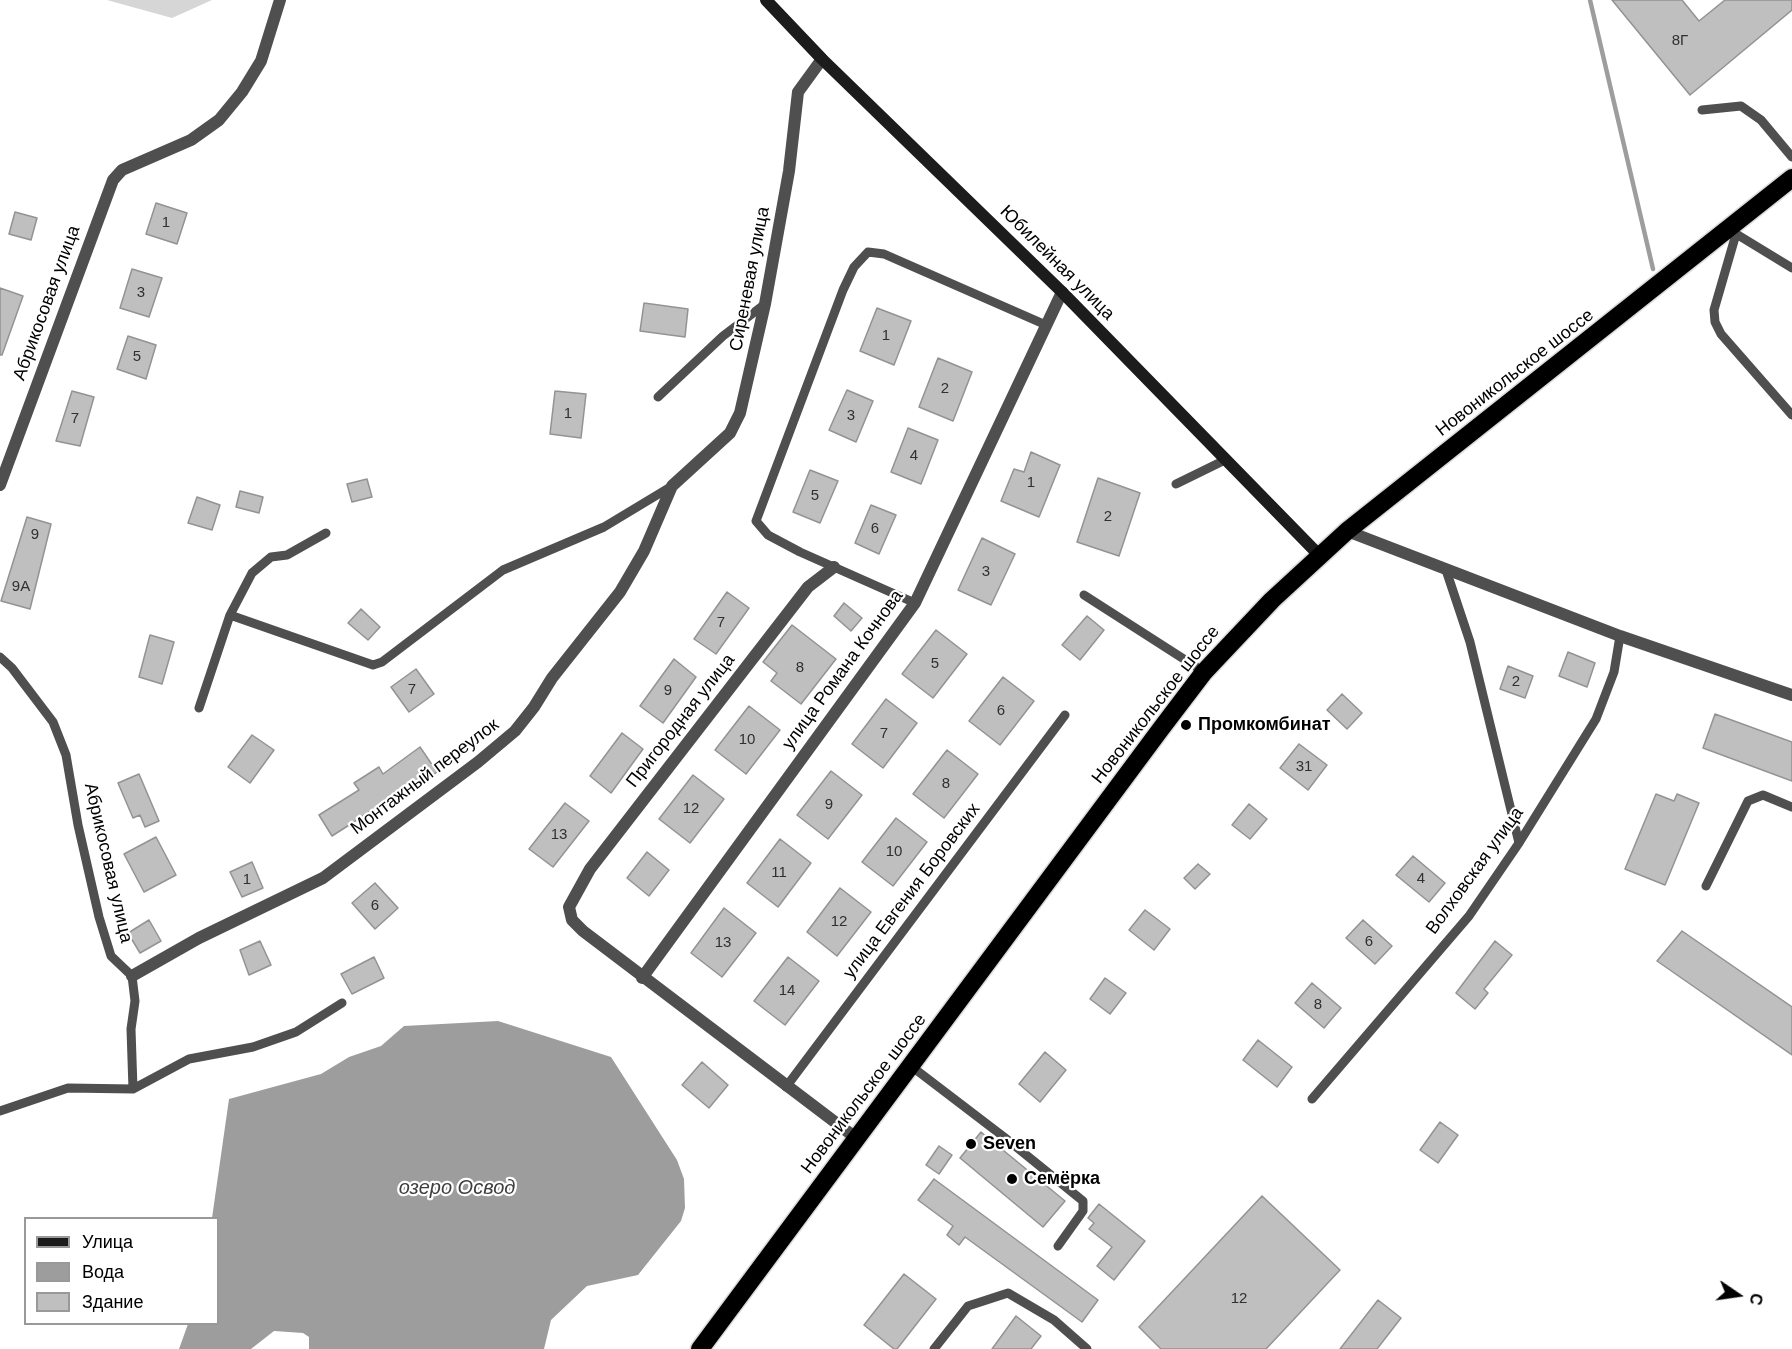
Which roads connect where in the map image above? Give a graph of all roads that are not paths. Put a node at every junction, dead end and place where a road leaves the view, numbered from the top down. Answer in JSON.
{"nodes":[{"id":1,"x":280,"y":0,"type":"edge"},
{"id":2,"x":766,"y":0,"type":"edge"},
{"id":3,"x":822,"y":58,"type":"junction"},
{"id":4,"x":1702,"y":110,"type":"dead end"},
{"id":5,"x":1792,"y":157,"type":"edge"},
{"id":6,"x":1792,"y":178,"type":"edge"},
{"id":7,"x":1732,"y":232,"type":"junction"},
{"id":8,"x":1792,"y":268,"type":"edge"},
{"id":9,"x":1062,"y":292,"type":"junction"},
{"id":10,"x":765,"y":304,"type":"junction"},
{"id":11,"x":1046,"y":325,"type":"junction"},
{"id":12,"x":658,"y":397,"type":"dead end"},
{"id":13,"x":1792,"y":415,"type":"edge"},
{"id":14,"x":1225,"y":460,"type":"junction"},
{"id":15,"x":1176,"y":484,"type":"dead end"},
{"id":16,"x":0,"y":485,"type":"edge"},
{"id":17,"x":672,"y":486,"type":"junction"},
{"id":18,"x":1347,"y":531,"type":"junction"},
{"id":19,"x":326,"y":533,"type":"dead end"},
{"id":20,"x":1319,"y":555,"type":"junction"},
{"id":21,"x":834,"y":567,"type":"junction"},
{"id":22,"x":1446,"y":570,"type":"junction"},
{"id":23,"x":1084,"y":595,"type":"dead end"},
{"id":24,"x":915,"y":603,"type":"junction"},
{"id":25,"x":230,"y":615,"type":"junction"},
{"id":26,"x":1620,"y":636,"type":"junction"},
{"id":27,"x":0,"y":657,"type":"edge"},
{"id":28,"x":1204,"y":672,"type":"junction"},
{"id":29,"x":1792,"y":695,"type":"edge"},
{"id":30,"x":199,"y":708,"type":"dead end"},
{"id":31,"x":1065,"y":715,"type":"dead end"},
{"id":32,"x":1792,"y":807,"type":"edge"},
{"id":33,"x":1519,"y":843,"type":"junction"},
{"id":34,"x":1706,"y":886,"type":"dead end"},
{"id":35,"x":132,"y":976,"type":"junction"},
{"id":36,"x":642,"y":978,"type":"junction"},
{"id":37,"x":342,"y":1002,"type":"dead end"},
{"id":38,"x":911,"y":1066,"type":"junction"},
{"id":39,"x":786,"y":1087,"type":"junction"},
{"id":40,"x":133,"y":1089,"type":"junction"},
{"id":41,"x":1312,"y":1099,"type":"dead end"},
{"id":42,"x":0,"y":1111,"type":"edge"},
{"id":43,"x":856,"y":1138,"type":"junction"},
{"id":44,"x":1058,"y":1246,"type":"dead end"},
{"id":45,"x":700,"y":1349,"type":"edge"},
{"id":46,"x":934,"y":1349,"type":"edge"},
{"id":47,"x":1088,"y":1349,"type":"edge"}],
"edges":[{"from":1,"to":16,"type":"street","name":"Абрикосовая улица"},
{"from":2,"to":3,"type":"street","name":"Юбилейная улица"},
{"from":3,"to":9,"type":"street","name":"Юбилейная улица"},
{"from":3,"to":10,"type":"street","name":"Сиреневая улица"},
{"from":4,"to":5,"type":"lane"},
{"from":6,"to":7,"type":"highway","name":"Новоникольское шоссе"},
{"from":7,"to":8,"type":"lane"},
{"from":7,"to":13,"type":"lane"},
{"from":7,"to":18,"type":"highway","name":"Новоникольское шоссе"},
{"from":9,"to":11,"type":"street","name":"улица Романа Кочнова"},
{"from":9,"to":14,"type":"street","name":"Юбилейная улица"},
{"from":10,"to":12,"type":"lane"},
{"from":10,"to":17,"type":"street","name":"Сиреневая улица"},
{"from":11,"to":21,"type":"lane"},
{"from":11,"to":24,"type":"street","name":"улица Романа Кочнова"},
{"from":14,"to":15,"type":"lane"},
{"from":14,"to":20,"type":"street","name":"Юбилейная улица"},
{"from":17,"to":25,"type":"lane"},
{"from":17,"to":35,"type":"street","name":"Монтажный переулок"},
{"from":18,"to":20,"type":"highway","name":"Новоникольское шоссе"},
{"from":18,"to":22,"type":"street"},
{"from":19,"to":25,"type":"lane"},
{"from":20,"to":28,"type":"highway","name":"Новоникольское шоссе"},
{"from":21,"to":24,"type":"lane"},
{"from":21,"to":36,"type":"street","name":"Пригородная улица"},
{"from":22,"to":26,"type":"street"},
{"from":22,"to":33,"type":"lane"},
{"from":23,"to":28,"type":"lane"},
{"from":24,"to":36,"type":"street","name":"улица Романа Кочнова"},
{"from":25,"to":30,"type":"lane"},
{"from":26,"to":29,"type":"street"},
{"from":26,"to":33,"type":"lane","name":"Волховская улица"},
{"from":27,"to":35,"type":"lane","name":"Абрикосовая улица"},
{"from":28,"to":38,"type":"highway","name":"Новоникольское шоссе"},
{"from":31,"to":39,"type":"lane","name":"улица Евгения Боровских"},
{"from":32,"to":34,"type":"lane"},
{"from":33,"to":41,"type":"lane","name":"Волховская улица"},
{"from":35,"to":40,"type":"lane"},
{"from":36,"to":39,"type":"street"},
{"from":37,"to":40,"type":"lane"},
{"from":38,"to":43,"type":"highway","name":"Новоникольское шоссе"},
{"from":38,"to":44,"type":"lane"},
{"from":39,"to":43,"type":"street"},
{"from":40,"to":42,"type":"lane"},
{"from":43,"to":45,"type":"highway","name":"Новоникольское шоссе"},
{"from":46,"to":47,"type":"lane"}]}
